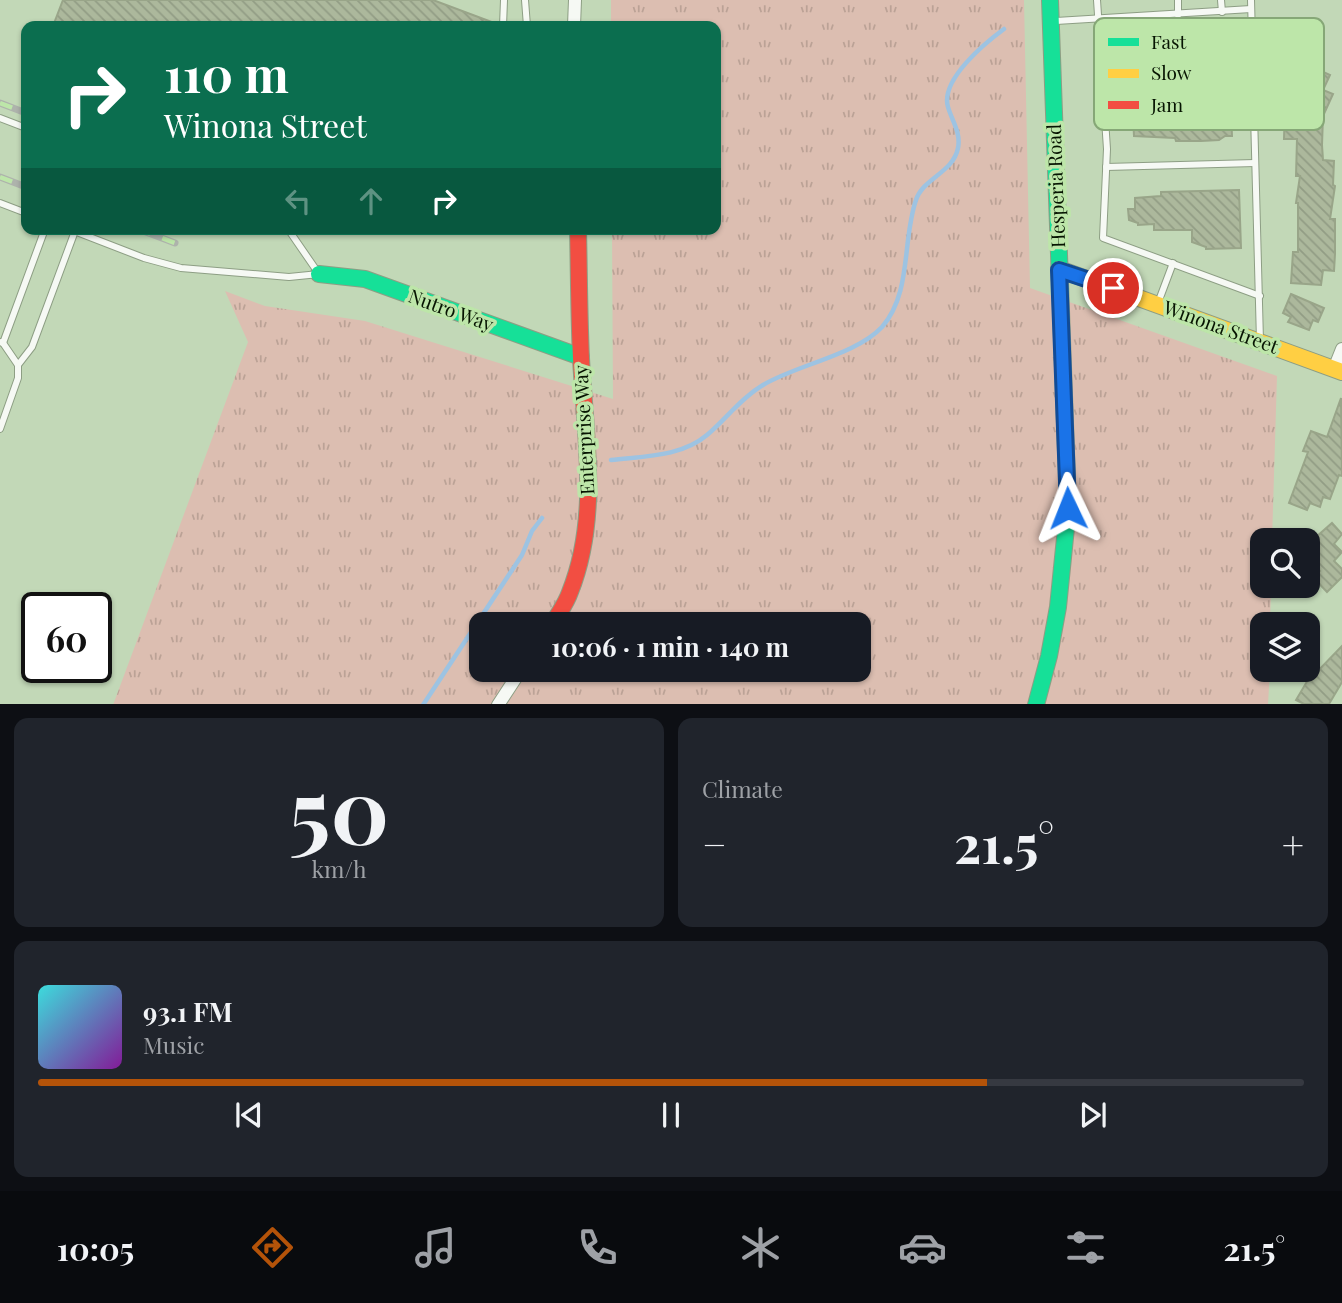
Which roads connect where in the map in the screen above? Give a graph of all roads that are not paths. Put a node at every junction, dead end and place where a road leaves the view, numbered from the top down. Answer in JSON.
{"nodes":[{"id":1,"x":503,"y":0,"type":"edge"},
{"id":2,"x":525,"y":0,"type":"edge"},
{"id":3,"x":575,"y":0,"type":"edge"},
{"id":4,"x":1050,"y":0,"type":"edge"},
{"id":5,"x":1097,"y":0,"type":"edge"},
{"id":6,"x":1178,"y":0,"type":"edge"},
{"id":7,"x":1222,"y":0,"type":"edge"},
{"id":8,"x":1251,"y":0,"type":"edge"},
{"id":9,"x":1251,"y":9,"type":"junction"},
{"id":10,"x":1222,"y":12,"type":"junction"},
{"id":11,"x":1178,"y":15,"type":"junction"},
{"id":12,"x":1100,"y":18,"type":"edge"},
{"id":13,"x":1120,"y":18,"type":"edge"},
{"id":14,"x":1251,"y":18,"type":"edge"},
{"id":15,"x":1094,"y":19,"type":"edge"},
{"id":16,"x":503,"y":21,"type":"edge"},
{"id":17,"x":527,"y":21,"type":"edge"},
{"id":18,"x":574,"y":21,"type":"edge"},
{"id":19,"x":1050,"y":21,"type":"junction"},
{"id":20,"x":0,"y":118,"type":"edge"},
{"id":21,"x":21,"y":126,"type":"edge"},
{"id":22,"x":1106,"y":130,"type":"edge"},
{"id":23,"x":1254,"y":130,"type":"edge"},
{"id":24,"x":1255,"y":163,"type":"junction"},
{"id":25,"x":1106,"y":167,"type":"junction"},
{"id":26,"x":0,"y":203,"type":"edge"},
{"id":27,"x":21,"y":211,"type":"edge"},
{"id":28,"x":43,"y":235,"type":"edge"},
{"id":29,"x":70,"y":235,"type":"edge"},
{"id":30,"x":85,"y":235,"type":"edge"},
{"id":31,"x":292,"y":235,"type":"edge"},
{"id":32,"x":578,"y":235,"type":"edge"},
{"id":33,"x":1173,"y":263,"type":"junction"},
{"id":34,"x":1059,"y":270,"type":"junction"},
{"id":35,"x":319,"y":274,"type":"junction"},
{"id":36,"x":1260,"y":296,"type":"junction"},
{"id":37,"x":1158,"y":303,"type":"junction"},
{"id":38,"x":1260,"y":341,"type":"junction"},
{"id":39,"x":2,"y":343,"type":"edge"},
{"id":40,"x":1342,"y":349,"type":"edge"},
{"id":41,"x":581,"y":357,"type":"junction"},
{"id":42,"x":18,"y":365,"type":"junction"},
{"id":43,"x":1338,"y":370,"type":"edge"},
{"id":44,"x":0,"y":429,"type":"edge"},
{"id":45,"x":561,"y":612,"type":"edge"},
{"id":46,"x":513,"y":682,"type":"edge"},
{"id":47,"x":499,"y":704,"type":"edge"},
{"id":48,"x":1036,"y":704,"type":"edge"}],
"edges":[{"from":1,"to":16,"type":"lane"},
{"from":2,"to":17,"type":"lane"},
{"from":3,"to":18,"type":"street"},
{"from":4,"to":19,"type":"street","name":"Hesperia Road"},
{"from":5,"to":12,"type":"lane"},
{"from":6,"to":11,"type":"lane"},
{"from":7,"to":10,"type":"lane"},
{"from":8,"to":9,"type":"lane"},
{"from":9,"to":10,"type":"lane"},
{"from":9,"to":14,"type":"lane"},
{"from":10,"to":11,"type":"lane"},
{"from":11,"to":13,"type":"lane"},
{"from":15,"to":19,"type":"lane"},
{"from":19,"to":34,"type":"street","name":"Hesperia Road"},
{"from":20,"to":21,"type":"lane"},
{"from":22,"to":25,"type":"lane"},
{"from":23,"to":24,"type":"lane"},
{"from":24,"to":25,"type":"lane"},
{"from":24,"to":36,"type":"lane"},
{"from":25,"to":33,"type":"lane"},
{"from":26,"to":27,"type":"lane"},
{"from":28,"to":39,"type":"lane"},
{"from":29,"to":42,"type":"lane"},
{"from":30,"to":35,"type":"lane"},
{"from":31,"to":35,"type":"lane"},
{"from":32,"to":41,"type":"street","name":"Enterprise Way"},
{"from":33,"to":36,"type":"lane"},
{"from":33,"to":37,"type":"lane"},
{"from":34,"to":37,"type":"street","name":"Winona Street"},
{"from":34,"to":48,"type":"street","name":"Hesperia Road"},
{"from":35,"to":41,"type":"street","name":"Nutro Way"},
{"from":36,"to":38,"type":"lane"},
{"from":37,"to":38,"type":"street","name":"Winona Street"},
{"from":38,"to":43,"type":"street","name":"Winona Street"},
{"from":39,"to":42,"type":"lane"},
{"from":40,"to":43,"type":"street"},
{"from":41,"to":45,"type":"street","name":"Enterprise Way"},
{"from":42,"to":44,"type":"lane"},
{"from":46,"to":47,"type":"street"}]}
